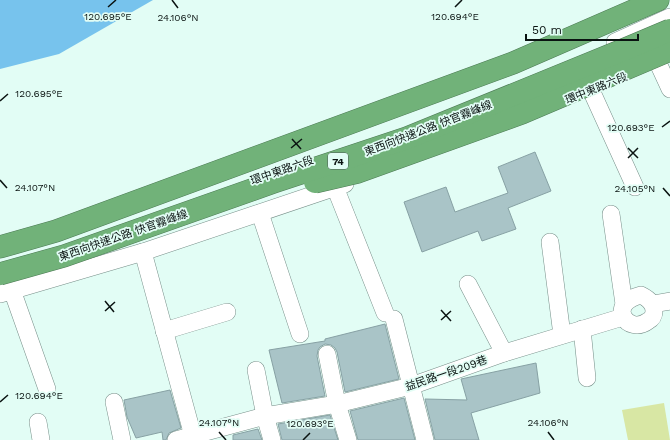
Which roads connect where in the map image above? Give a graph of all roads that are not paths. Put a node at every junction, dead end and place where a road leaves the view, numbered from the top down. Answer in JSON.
{"nodes":[{"id":1,"x":658,"y":0,"type":"edge"},
{"id":2,"x":670,"y":17,"type":"edge"},
{"id":3,"x":670,"y":30,"type":"edge"},
{"id":4,"x":666,"y":57,"type":"edge"},
{"id":5,"x":670,"y":89,"type":"edge"},
{"id":6,"x":591,"y":90,"type":"junction"},
{"id":7,"x":486,"y":95,"type":"junction"},
{"id":8,"x":501,"y":128,"type":"junction"},
{"id":9,"x":274,"y":182,"type":"junction"},
{"id":10,"x":335,"y":187,"type":"junction"},
{"id":11,"x":635,"y":187,"type":"dead end"},
{"id":12,"x":260,"y":213,"type":"junction"},
{"id":13,"x":611,"y":214,"type":"dead end"},
{"id":14,"x":550,"y":242,"type":"dead end"},
{"id":15,"x":0,"y":247,"type":"edge"},
{"id":16,"x":143,"y":252,"type":"junction"},
{"id":17,"x":0,"y":263,"type":"edge"},
{"id":18,"x":468,"y":284,"type":"dead end"},
{"id":19,"x":4,"y":286,"type":"edge"},
{"id":20,"x":670,"y":301,"type":"edge"},
{"id":21,"x":653,"y":304,"type":"junction"},
{"id":22,"x":624,"y":310,"type":"junction"},
{"id":23,"x":227,"y":312,"type":"dead end"},
{"id":24,"x":582,"y":329,"type":"junction"},
{"id":25,"x":164,"y":332,"type":"junction"},
{"id":26,"x":300,"y":334,"type":"dead end"},
{"id":27,"x":562,"y":335,"type":"junction"},
{"id":28,"x":504,"y":353,"type":"junction"},
{"id":29,"x":327,"y":354,"type":"dead end"},
{"id":30,"x":256,"y":370,"type":"dead end"},
{"id":31,"x":587,"y":378,"type":"dead end"},
{"id":32,"x":411,"y":386,"type":"junction"},
{"id":33,"x":47,"y":389,"type":"dead end"},
{"id":34,"x":114,"y":402,"type":"dead end"},
{"id":35,"x":337,"y":404,"type":"junction"},
{"id":36,"x":265,"y":416,"type":"junction"},
{"id":37,"x":38,"y":422,"type":"dead end"},
{"id":38,"x":193,"y":436,"type":"junction"},
{"id":39,"x":41,"y":440,"type":"edge"},
{"id":40,"x":122,"y":440,"type":"edge"},
{"id":41,"x":176,"y":440,"type":"edge"},
{"id":42,"x":272,"y":440,"type":"edge"},
{"id":43,"x":348,"y":440,"type":"edge"},
{"id":44,"x":425,"y":440,"type":"edge"}],
"edges":[{"from":1,"to":15,"type":"highway"},
{"from":2,"to":7,"type":"street","name":"環中東路六段"},
{"from":3,"to":9,"type":"highway","name":"東西向快速公路 快官霧峰線","number":"74","bridge":true},
{"from":4,"to":5,"type":"street"},
{"from":4,"to":6,"type":"street","name":"環中東路六段"},
{"from":4,"to":9,"type":"highway","bridge":true},
{"from":6,"to":8,"type":"street","name":"環中東路六段"},
{"from":6,"to":11,"type":"street"},
{"from":7,"to":8,"type":"street"},
{"from":7,"to":17,"type":"street","name":"環中東路六段"},
{"from":8,"to":10,"type":"street","name":"環中東路六段"},
{"from":9,"to":19,"type":"highway","name":"東西向快速公路 快官霧峰線","number":"74","bridge":true},
{"from":10,"to":12,"type":"street","name":"環中東路六段"},
{"from":10,"to":32,"type":"street"},
{"from":12,"to":16,"type":"street","name":"環中東路六段"},
{"from":12,"to":26,"type":"street"},
{"from":13,"to":22,"type":"street"},
{"from":14,"to":27,"type":"street"},
{"from":16,"to":19,"type":"street","name":"環中東路六段"},
{"from":16,"to":25,"type":"street"},
{"from":18,"to":28,"type":"street"},
{"from":19,"to":33,"type":"street"},
{"from":20,"to":21,"type":"street"},
{"from":21,"to":22,"type":"street"},
{"from":21,"to":22,"type":"street"},
{"from":22,"to":24,"type":"street","name":"益民路一段209巷"},
{"from":23,"to":25,"type":"street"},
{"from":24,"to":27,"type":"street","name":"益民路一段209巷"},
{"from":24,"to":31,"type":"street"},
{"from":25,"to":38,"type":"street"},
{"from":27,"to":28,"type":"street","name":"益民路一段209巷"},
{"from":28,"to":32,"type":"street","name":"益民路一段209巷"},
{"from":29,"to":35,"type":"street"},
{"from":30,"to":36,"type":"street"},
{"from":32,"to":35,"type":"street","name":"益民路一段209巷"},
{"from":32,"to":44,"type":"street"},
{"from":34,"to":40,"type":"street"},
{"from":35,"to":36,"type":"street","name":"益民路一段209巷"},
{"from":35,"to":43,"type":"street"},
{"from":36,"to":38,"type":"street","name":"益民路一段209巷"},
{"from":36,"to":42,"type":"street"},
{"from":37,"to":39,"type":"street"},
{"from":38,"to":41,"type":"street","name":"益民路一段209巷"}]}
